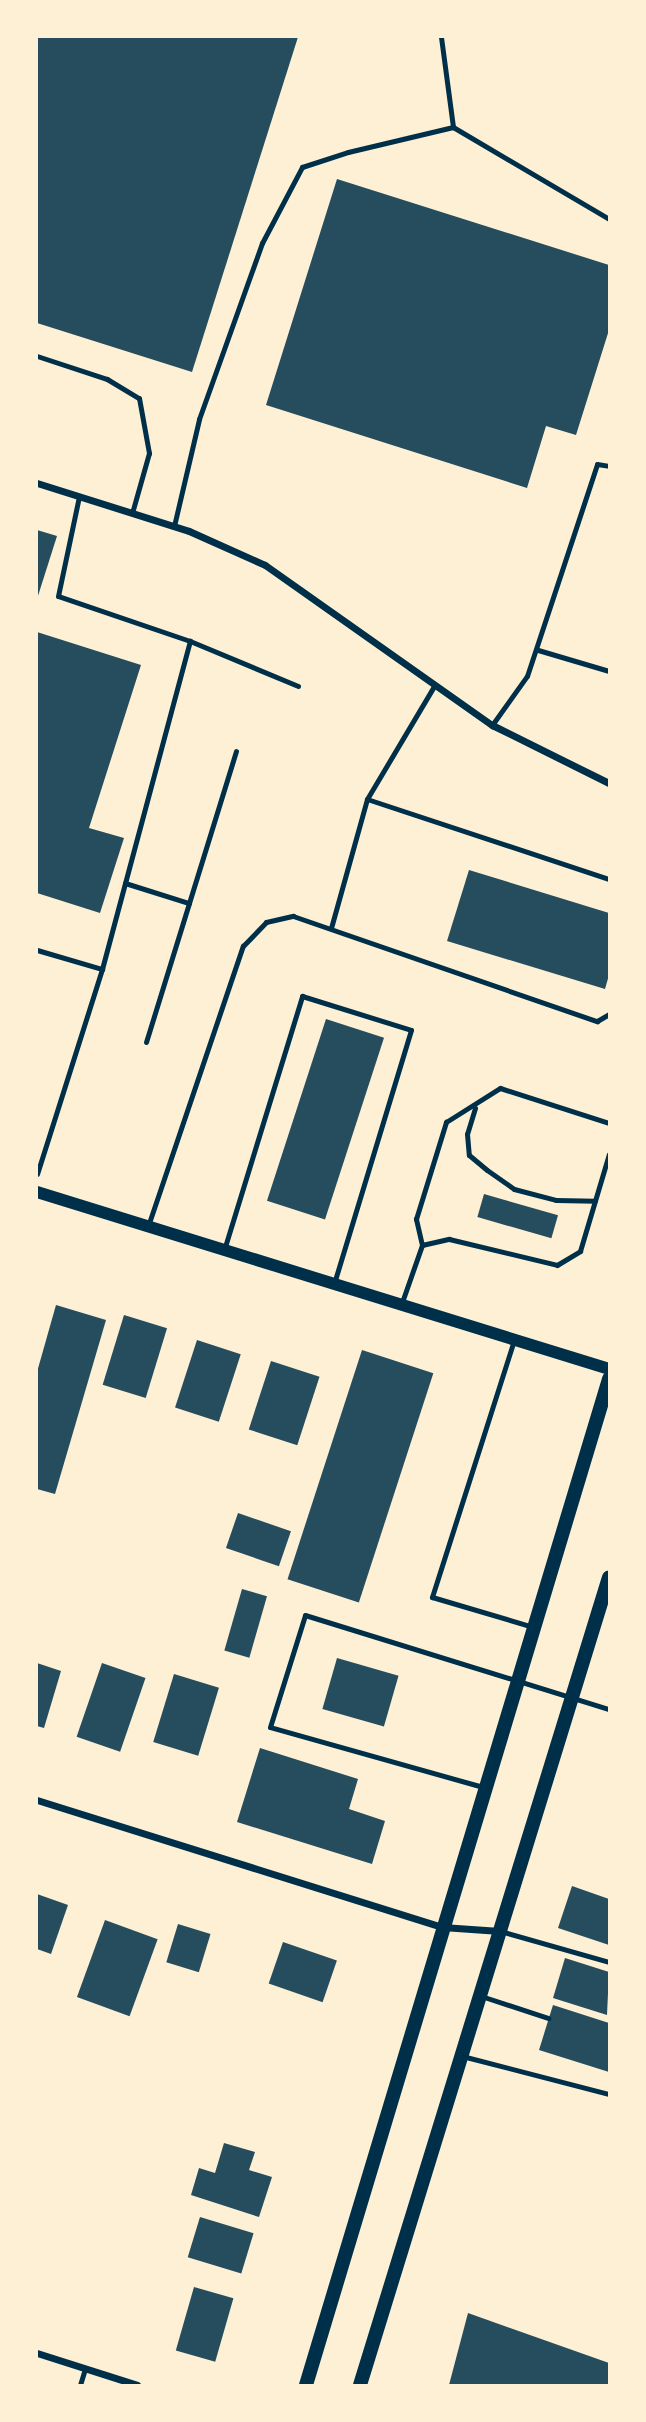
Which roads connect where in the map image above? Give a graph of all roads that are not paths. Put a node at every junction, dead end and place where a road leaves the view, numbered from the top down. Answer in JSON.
{"nodes":[{"id":1,"x":441,"y":37,"type":"edge"},
{"id":2,"x":453,"y":127,"type":"junction"},
{"id":3,"x":609,"y":219,"type":"edge"},
{"id":4,"x":37,"y":356,"type":"edge"},
{"id":5,"x":609,"y":466,"type":"edge"},
{"id":6,"x":37,"y":483,"type":"edge"},
{"id":7,"x":79,"y":496,"type":"junction"},
{"id":8,"x":132,"y":513,"type":"junction"},
{"id":9,"x":174,"y":526,"type":"junction"},
{"id":10,"x":190,"y":641,"type":"junction"},
{"id":11,"x":538,"y":650,"type":"junction"},
{"id":12,"x":609,"y":671,"type":"edge"},
{"id":13,"x":434,"y":686,"type":"junction"},
{"id":14,"x":298,"y":687,"type":"dead end"},
{"id":15,"x":492,"y":725,"type":"junction"},
{"id":16,"x":236,"y":751,"type":"dead end"},
{"id":17,"x":609,"y":782,"type":"edge"},
{"id":18,"x":367,"y":799,"type":"junction"},
{"id":19,"x":609,"y":879,"type":"edge"},
{"id":20,"x":125,"y":883,"type":"junction"},
{"id":21,"x":189,"y":903,"type":"junction"},
{"id":22,"x":331,"y":928,"type":"junction"},
{"id":23,"x":37,"y":950,"type":"edge"},
{"id":24,"x":102,"y":969,"type":"junction"},
{"id":25,"x":609,"y":1014,"type":"edge"},
{"id":26,"x":146,"y":1042,"type":"dead end"},
{"id":27,"x":475,"y":1108,"type":"junction"},
{"id":28,"x":609,"y":1123,"type":"edge"},
{"id":29,"x":609,"y":1154,"type":"edge"},
{"id":30,"x":37,"y":1174,"type":"edge"},
{"id":31,"x":37,"y":1192,"type":"edge"},
{"id":32,"x":595,"y":1201,"type":"junction"},
{"id":33,"x":148,"y":1226,"type":"junction"},
{"id":34,"x":422,"y":1245,"type":"junction"},
{"id":35,"x":224,"y":1250,"type":"junction"},
{"id":36,"x":334,"y":1283,"type":"junction"},
{"id":37,"x":401,"y":1305,"type":"junction"},
{"id":38,"x":514,"y":1340,"type":"junction"},
{"id":39,"x":609,"y":1369,"type":"edge"},
{"id":40,"x":609,"y":1379,"type":"edge"},
{"id":41,"x":609,"y":1577,"type":"edge"},
{"id":42,"x":533,"y":1627,"type":"junction"},
{"id":43,"x":516,"y":1682,"type":"junction"},
{"id":44,"x":571,"y":1701,"type":"junction"},
{"id":45,"x":609,"y":1709,"type":"edge"},
{"id":46,"x":483,"y":1787,"type":"junction"},
{"id":47,"x":37,"y":1800,"type":"edge"},
{"id":48,"x":442,"y":1927,"type":"junction"},
{"id":49,"x":500,"y":1931,"type":"junction"},
{"id":50,"x":609,"y":1962,"type":"edge"},
{"id":51,"x":480,"y":1996,"type":"junction"},
{"id":52,"x":548,"y":2018,"type":"dead end"},
{"id":53,"x":461,"y":2056,"type":"junction"},
{"id":54,"x":609,"y":2094,"type":"edge"},
{"id":55,"x":37,"y":2353,"type":"edge"},
{"id":56,"x":85,"y":2369,"type":"junction"},
{"id":57,"x":80,"y":2385,"type":"edge"},
{"id":58,"x":137,"y":2385,"type":"edge"},
{"id":59,"x":306,"y":2385,"type":"edge"},
{"id":60,"x":360,"y":2385,"type":"edge"}],
"edges":[{"from":1,"to":2,"type":"lane"},
{"from":2,"to":3,"type":"lane"},
{"from":2,"to":9,"type":"lane"},
{"from":4,"to":8,"type":"lane"},
{"from":5,"to":11,"type":"lane"},
{"from":6,"to":7,"type":"street"},
{"from":7,"to":8,"type":"street"},
{"from":7,"to":10,"type":"lane"},
{"from":8,"to":9,"type":"street"},
{"from":9,"to":13,"type":"street"},
{"from":10,"to":14,"type":"lane"},
{"from":10,"to":20,"type":"lane"},
{"from":11,"to":12,"type":"lane"},
{"from":11,"to":15,"type":"lane"},
{"from":13,"to":15,"type":"street"},
{"from":13,"to":18,"type":"lane"},
{"from":15,"to":17,"type":"street"},
{"from":16,"to":21,"type":"lane"},
{"from":18,"to":19,"type":"lane"},
{"from":18,"to":22,"type":"lane"},
{"from":20,"to":21,"type":"lane"},
{"from":20,"to":24,"type":"lane"},
{"from":21,"to":26,"type":"lane"},
{"from":22,"to":25,"type":"lane"},
{"from":22,"to":33,"type":"lane"},
{"from":23,"to":24,"type":"lane"},
{"from":24,"to":30,"type":"lane"},
{"from":27,"to":28,"type":"lane"},
{"from":27,"to":32,"type":"lane"},
{"from":27,"to":34,"type":"lane"},
{"from":29,"to":32,"type":"lane"},
{"from":31,"to":33,"type":"street"},
{"from":32,"to":34,"type":"lane"},
{"from":33,"to":35,"type":"street"},
{"from":34,"to":37,"type":"lane"},
{"from":35,"to":36,"type":"street"},
{"from":35,"to":36,"type":"lane"},
{"from":36,"to":37,"type":"street"},
{"from":37,"to":38,"type":"street"},
{"from":38,"to":39,"type":"street"},
{"from":38,"to":42,"type":"lane"},
{"from":40,"to":42,"type":"main road"},
{"from":41,"to":44,"type":"main road"},
{"from":42,"to":43,"type":"main road"},
{"from":43,"to":44,"type":"lane"},
{"from":43,"to":46,"type":"main road"},
{"from":43,"to":46,"type":"lane"},
{"from":44,"to":45,"type":"lane"},
{"from":44,"to":49,"type":"main road"},
{"from":46,"to":48,"type":"main road"},
{"from":47,"to":48,"type":"street"},
{"from":48,"to":49,"type":"street"},
{"from":48,"to":59,"type":"main road"},
{"from":49,"to":50,"type":"lane"},
{"from":49,"to":51,"type":"main road"},
{"from":51,"to":52,"type":"lane"},
{"from":51,"to":53,"type":"main road"},
{"from":53,"to":54,"type":"lane"},
{"from":53,"to":60,"type":"main road"},
{"from":55,"to":56,"type":"street"},
{"from":56,"to":57,"type":"lane"},
{"from":56,"to":58,"type":"street"}]}
